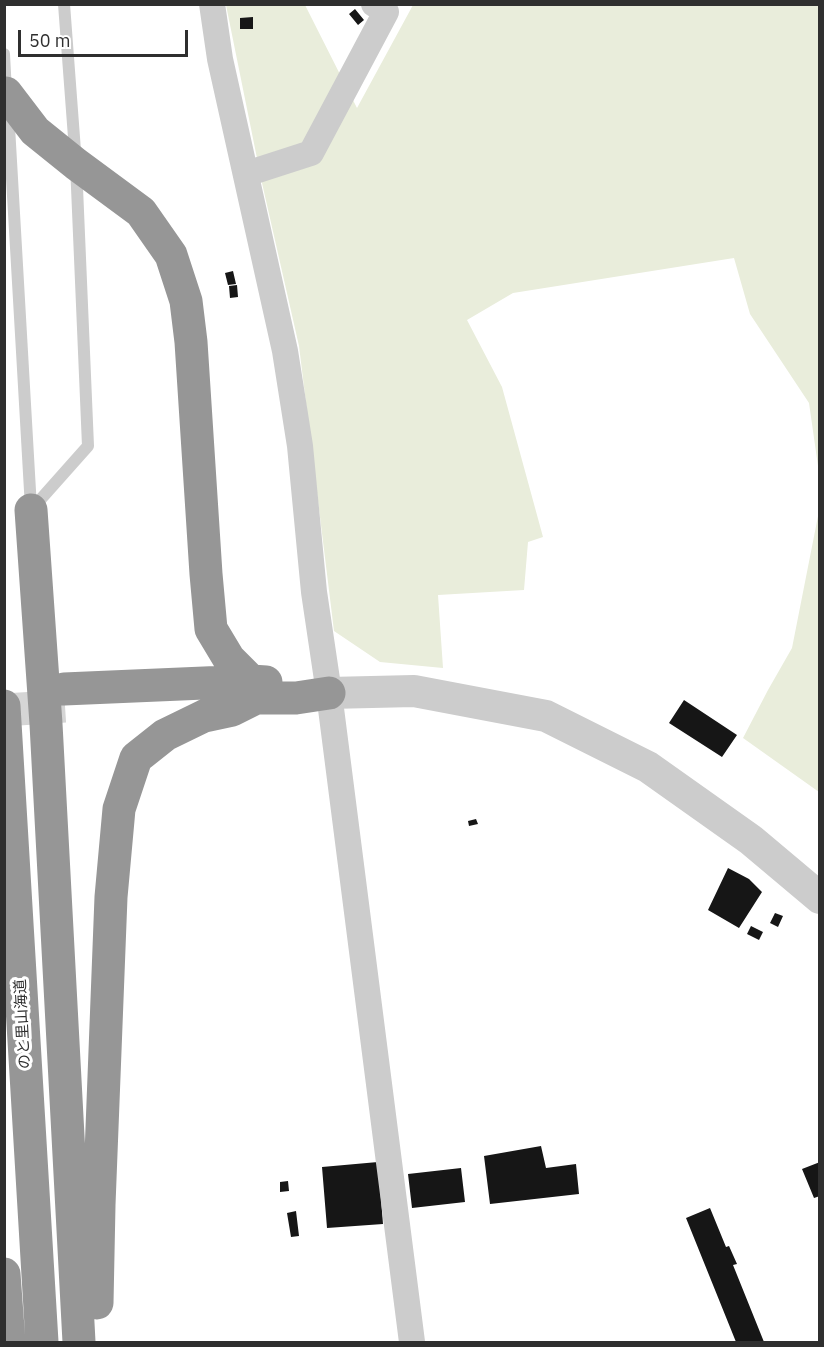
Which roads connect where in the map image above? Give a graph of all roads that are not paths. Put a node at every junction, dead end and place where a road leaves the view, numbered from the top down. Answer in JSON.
{"nodes":[{"id":1,"x":64,"y":4,"type":"edge"},
{"id":2,"x":212,"y":4,"type":"edge"},
{"id":3,"x":374,"y":4,"type":"edge"},
{"id":4,"x":4,"y":54,"type":"edge"},
{"id":5,"x":6,"y":93,"type":"junction"},
{"id":6,"x":76,"y":164,"type":"junction"},
{"id":7,"x":246,"y":174,"type":"junction"},
{"id":8,"x":31,"y":510,"type":"junction"},
{"id":9,"x":254,"y":690,"type":"junction"},
{"id":10,"x":329,"y":693,"type":"junction"},
{"id":11,"x":64,"y":698,"type":"tunnel mouth"},
{"id":12,"x":4,"y":706,"type":"edge"},
{"id":13,"x":819,"y":898,"type":"edge"},
{"id":14,"x":4,"y":1274,"type":"edge"},
{"id":15,"x":9,"y":1342,"type":"edge"},
{"id":16,"x":42,"y":1342,"type":"edge"},
{"id":17,"x":79,"y":1342,"type":"edge"},
{"id":18,"x":96,"y":1342,"type":"edge"},
{"id":19,"x":412,"y":1342,"type":"edge"}],
"edges":[{"from":1,"to":6,"type":"lane"},
{"from":2,"to":7,"type":"street"},
{"from":3,"to":7,"type":"street"},
{"from":4,"to":5,"type":"lane"},
{"from":5,"to":6,"type":"highway"},
{"from":5,"to":8,"type":"lane"},
{"from":6,"to":8,"type":"lane"},
{"from":6,"to":9,"type":"highway"},
{"from":7,"to":10,"type":"street"},
{"from":8,"to":17,"type":"highway"},
{"from":9,"to":10,"type":"highway"},
{"from":9,"to":11,"type":"highway"},
{"from":9,"to":18,"type":"highway"},
{"from":10,"to":13,"type":"street"},
{"from":10,"to":19,"type":"street"},
{"from":12,"to":16,"type":"highway","name":"のと里山海道"},
{"from":14,"to":15,"type":"highway"}]}
